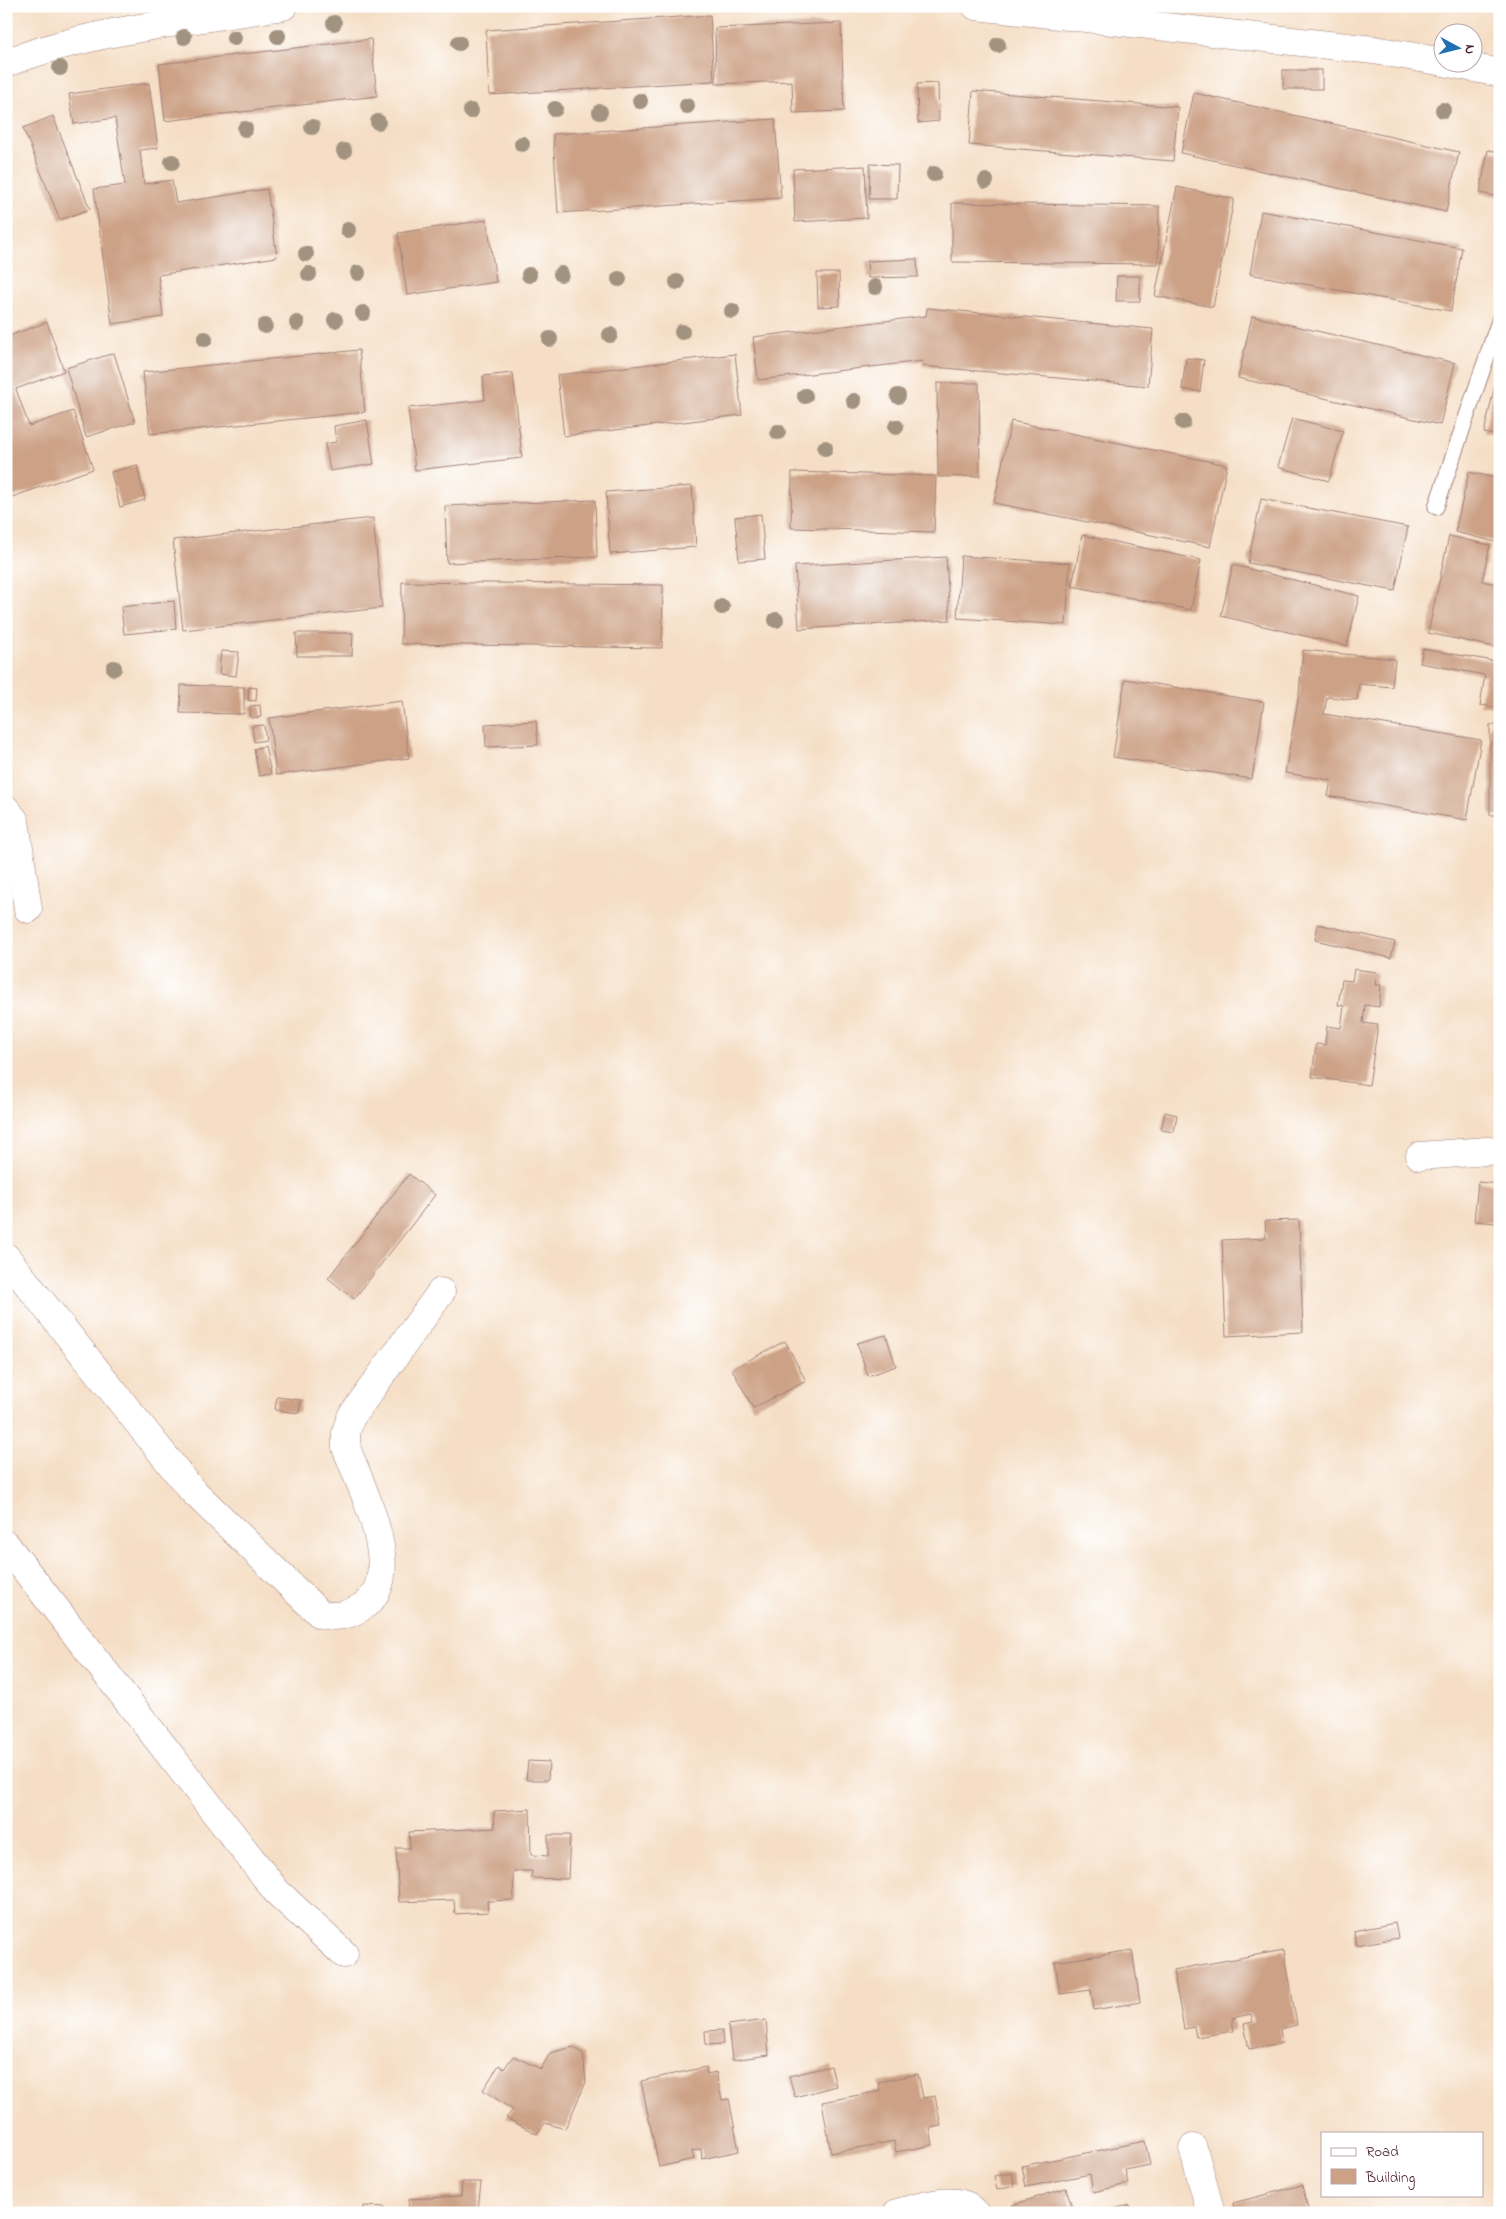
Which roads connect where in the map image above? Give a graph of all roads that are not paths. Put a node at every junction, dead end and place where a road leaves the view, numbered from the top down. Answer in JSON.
{"nodes":[{"id":1,"x":282,"y":6,"type":"edge"},
{"id":2,"x":976,"y":6,"type":"edge"},
{"id":3,"x":1434,"y":60,"type":"edge"},
{"id":4,"x":6,"y":63,"type":"edge"},
{"id":5,"x":1484,"y":70,"type":"edge"},
{"id":6,"x":1500,"y":73,"type":"edge"},
{"id":7,"x":1500,"y":318,"type":"edge"},
{"id":8,"x":1436,"y":507,"type":"dead end"},
{"id":9,"x":6,"y":809,"type":"edge"},
{"id":10,"x":28,"y":909,"type":"dead end"},
{"id":11,"x":1500,"y":1150,"type":"edge"},
{"id":12,"x":1420,"y":1156,"type":"dead end"},
{"id":13,"x":6,"y":1257,"type":"edge"},
{"id":14,"x":441,"y":1292,"type":"dead end"},
{"id":15,"x":6,"y":1545,"type":"edge"},
{"id":16,"x":344,"y":1954,"type":"dead end"},
{"id":17,"x":1193,"y":2148,"type":"dead end"},
{"id":18,"x":897,"y":2213,"type":"edge"},
{"id":19,"x":975,"y":2213,"type":"edge"},
{"id":20,"x":1211,"y":2213,"type":"edge"}],
"edges":[{"from":1,"to":4,"type":"street"},
{"from":2,"to":3,"type":"street"},
{"from":5,"to":6,"type":"street"},
{"from":7,"to":8,"type":"lane"},
{"from":9,"to":10,"type":"street"},
{"from":11,"to":12,"type":"street"},
{"from":13,"to":14,"type":"street"},
{"from":15,"to":16,"type":"street"},
{"from":17,"to":20,"type":"street"},
{"from":18,"to":19,"type":"street"}]}
